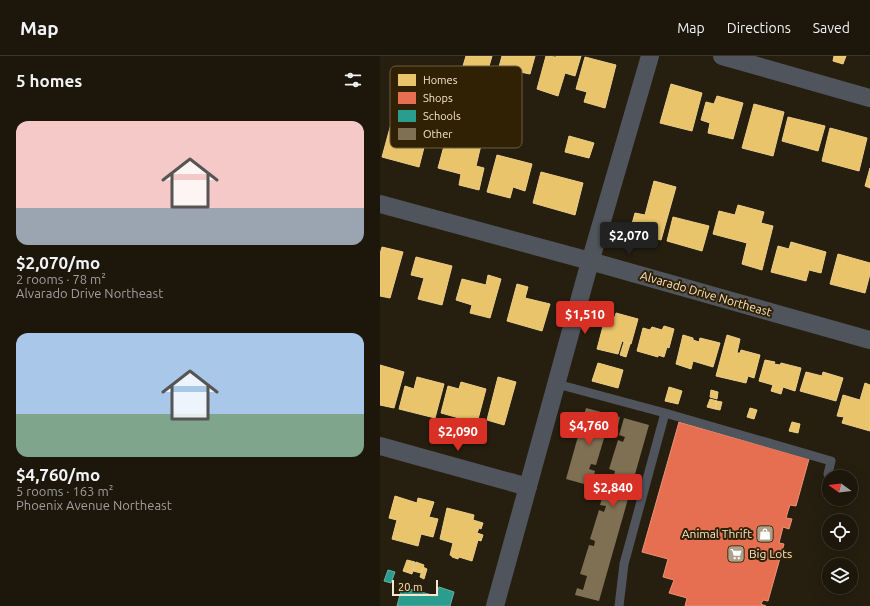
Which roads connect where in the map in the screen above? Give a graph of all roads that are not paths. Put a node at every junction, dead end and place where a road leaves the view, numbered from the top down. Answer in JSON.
{"nodes":[{"id":1,"x":650,"y":56,"type":"edge"},
{"id":2,"x":722,"y":56,"type":"edge"},
{"id":3,"x":870,"y":98,"type":"edge"},
{"id":4,"x":380,"y":204,"type":"edge"},
{"id":5,"x":590,"y":261,"type":"junction"},
{"id":6,"x":870,"y":340,"type":"edge"},
{"id":7,"x":556,"y":384,"type":"junction"},
{"id":8,"x":665,"y":413,"type":"junction"},
{"id":9,"x":380,"y":446,"type":"edge"},
{"id":10,"x":829,"y":470,"type":"edge"},
{"id":11,"x":528,"y":487,"type":"junction"},
{"id":12,"x":495,"y":606,"type":"edge"},
{"id":13,"x":619,"y":606,"type":"edge"}],
"edges":[{"from":1,"to":5,"type":"street"},
{"from":2,"to":3,"type":"street"},
{"from":4,"to":5,"type":"street","name":"Alvarado Drive Northeast"},
{"from":5,"to":6,"type":"street","name":"Alvarado Drive Northeast"},
{"from":5,"to":7,"type":"street"},
{"from":7,"to":8,"type":"lane"},
{"from":7,"to":11,"type":"street"},
{"from":8,"to":10,"type":"lane"},
{"from":8,"to":13,"type":"lane"},
{"from":9,"to":11,"type":"street"},
{"from":11,"to":12,"type":"street"}]}
